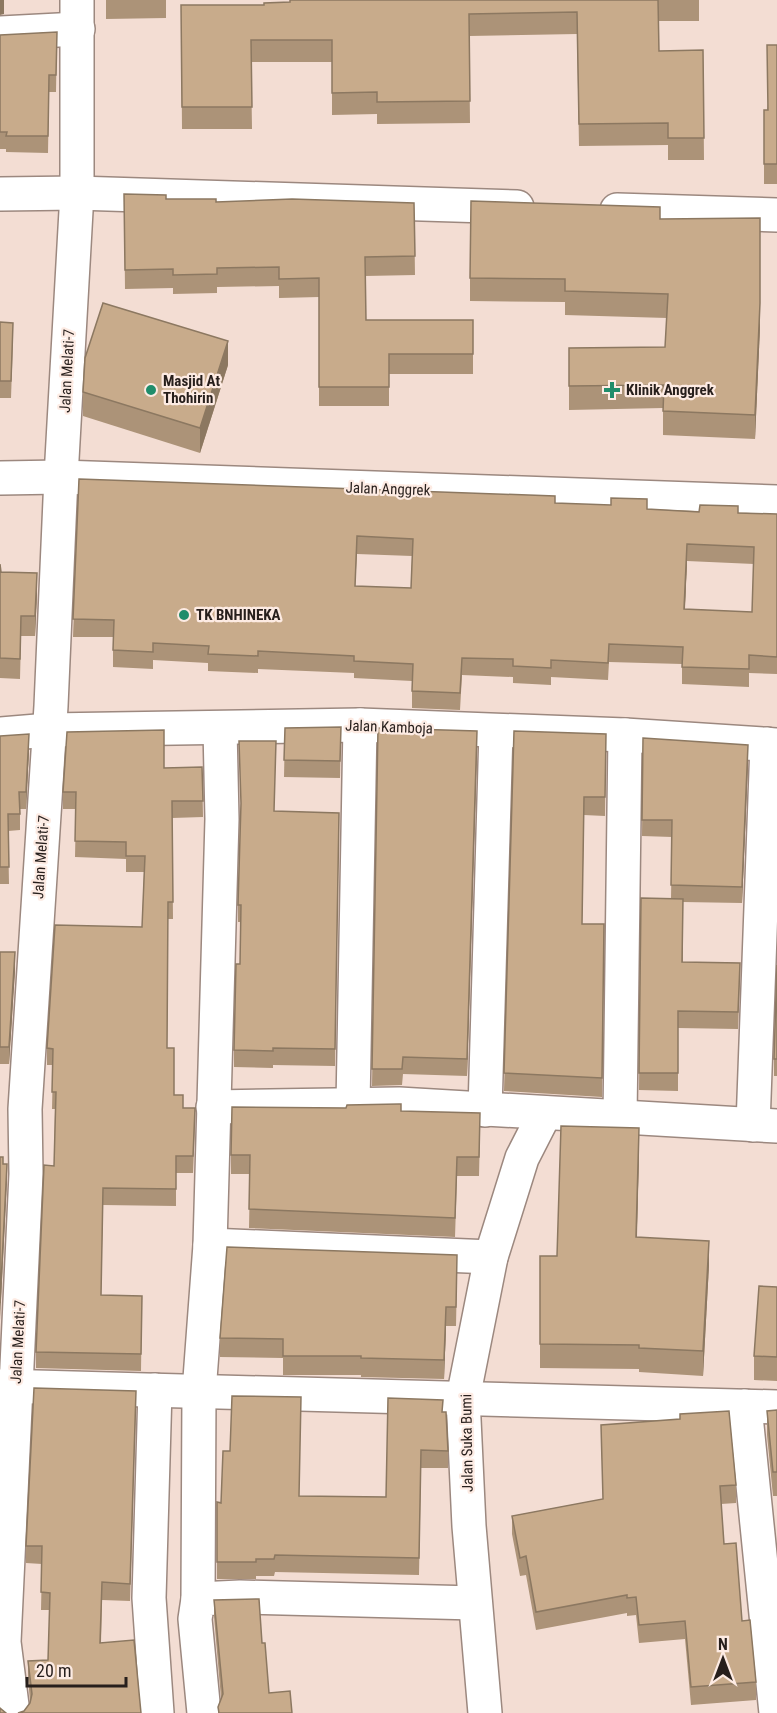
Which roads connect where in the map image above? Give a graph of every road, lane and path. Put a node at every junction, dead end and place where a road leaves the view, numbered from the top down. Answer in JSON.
{"nodes":[{"id":1,"x":78,"y":15,"type":"edge"},
{"id":2,"x":0,"y":33,"type":"edge"},
{"id":3,"x":77,"y":192,"type":"junction"},
{"id":4,"x":0,"y":194,"type":"edge"},
{"id":5,"x":552,"y":208,"type":"edge"},
{"id":6,"x":588,"y":209,"type":"edge"},
{"id":7,"x":777,"y":215,"type":"edge"},
{"id":8,"x":60,"y":477,"type":"junction"},
{"id":9,"x":0,"y":478,"type":"edge"},
{"id":10,"x":777,"y":502,"type":"edge"},
{"id":11,"x":360,"y":725,"type":"junction"},
{"id":12,"x":220,"y":728,"type":"junction"},
{"id":13,"x":49,"y":730,"type":"junction"},
{"id":14,"x":496,"y":731,"type":"junction"},
{"id":15,"x":0,"y":734,"type":"edge"},
{"id":16,"x":626,"y":735,"type":"junction"},
{"id":17,"x":772,"y":744,"type":"edge"},
{"id":18,"x":353,"y":1105,"type":"junction"},
{"id":19,"x":13,"y":1107,"type":"edge"},
{"id":20,"x":213,"y":1107,"type":"junction"},
{"id":21,"x":485,"y":1110,"type":"junction"},
{"id":22,"x":545,"y":1113,"type":"junction"},
{"id":23,"x":620,"y":1118,"type":"junction"},
{"id":24,"x":765,"y":1125,"type":"edge"},
{"id":25,"x":210,"y":1245,"type":"junction"},
{"id":26,"x":491,"y":1257,"type":"junction"},
{"id":27,"x":8,"y":1387,"type":"edge"},
{"id":28,"x":156,"y":1390,"type":"junction"},
{"id":29,"x":199,"y":1392,"type":"junction"},
{"id":30,"x":463,"y":1398,"type":"junction"},
{"id":31,"x":745,"y":1406,"type":"junction"},
{"id":32,"x":777,"y":1407,"type":"edge"},
{"id":33,"x":198,"y":1599,"type":"junction"},
{"id":34,"x":475,"y":1603,"type":"junction"},
{"id":35,"x":3,"y":1621,"type":"edge"},
{"id":36,"x":13,"y":1713,"type":"edge"},
{"id":37,"x":157,"y":1713,"type":"edge"},
{"id":38,"x":204,"y":1713,"type":"edge"},
{"id":39,"x":485,"y":1713,"type":"edge"},
{"id":40,"x":776,"y":1713,"type":"edge"}],
"edges":[{"from":1,"to":2,"type":"street"},
{"from":1,"to":3,"type":"street","name":"Jalan Melati-7"},
{"from":3,"to":4,"type":"street"},
{"from":3,"to":5,"type":"street"},
{"from":3,"to":8,"type":"street","name":"Jalan Melati-7"},
{"from":6,"to":7,"type":"street"},
{"from":8,"to":9,"type":"street","name":"Jalan Anggrek"},
{"from":8,"to":10,"type":"street","name":"Jalan Anggrek"},
{"from":8,"to":13,"type":"street","name":"Jalan Melati-7"},
{"from":11,"to":12,"type":"street","name":"Jalan Kamboja"},
{"from":11,"to":14,"type":"street","name":"Jalan Kamboja"},
{"from":11,"to":18,"type":"street"},
{"from":12,"to":13,"type":"street","name":"Jalan Kamboja"},
{"from":12,"to":20,"type":"street"},
{"from":13,"to":15,"type":"street","name":"Jalan Kamboja"},
{"from":13,"to":19,"type":"street","name":"Jalan Melati-7"},
{"from":14,"to":16,"type":"street","name":"Jalan Kamboja"},
{"from":14,"to":21,"type":"street"},
{"from":16,"to":17,"type":"street","name":"Jalan Kamboja"},
{"from":16,"to":23,"type":"street"},
{"from":17,"to":24,"type":"street"},
{"from":18,"to":20,"type":"street"},
{"from":18,"to":21,"type":"street"},
{"from":19,"to":27,"type":"street","name":"Jalan Melati-7"},
{"from":20,"to":25,"type":"street"},
{"from":21,"to":22,"type":"street"},
{"from":22,"to":23,"type":"street"},
{"from":22,"to":26,"type":"street","name":"Jalan Suka Bumi"},
{"from":23,"to":24,"type":"street"},
{"from":25,"to":26,"type":"street"},
{"from":25,"to":29,"type":"street"},
{"from":26,"to":30,"type":"street","name":"Jalan Suka Bumi"},
{"from":27,"to":28,"type":"street"},
{"from":27,"to":35,"type":"street","name":"Jalan Melati-7"},
{"from":28,"to":29,"type":"street"},
{"from":28,"to":37,"type":"street"},
{"from":29,"to":30,"type":"street"},
{"from":29,"to":33,"type":"street"},
{"from":30,"to":31,"type":"street"},
{"from":30,"to":34,"type":"street","name":"Jalan Suka Bumi"},
{"from":31,"to":32,"type":"street"},
{"from":31,"to":40,"type":"street"},
{"from":33,"to":34,"type":"street"},
{"from":33,"to":38,"type":"street"},
{"from":34,"to":39,"type":"street","name":"Jalan Suka Bumi"},
{"from":35,"to":36,"type":"street","name":"Jalan Melati-7"}]}
